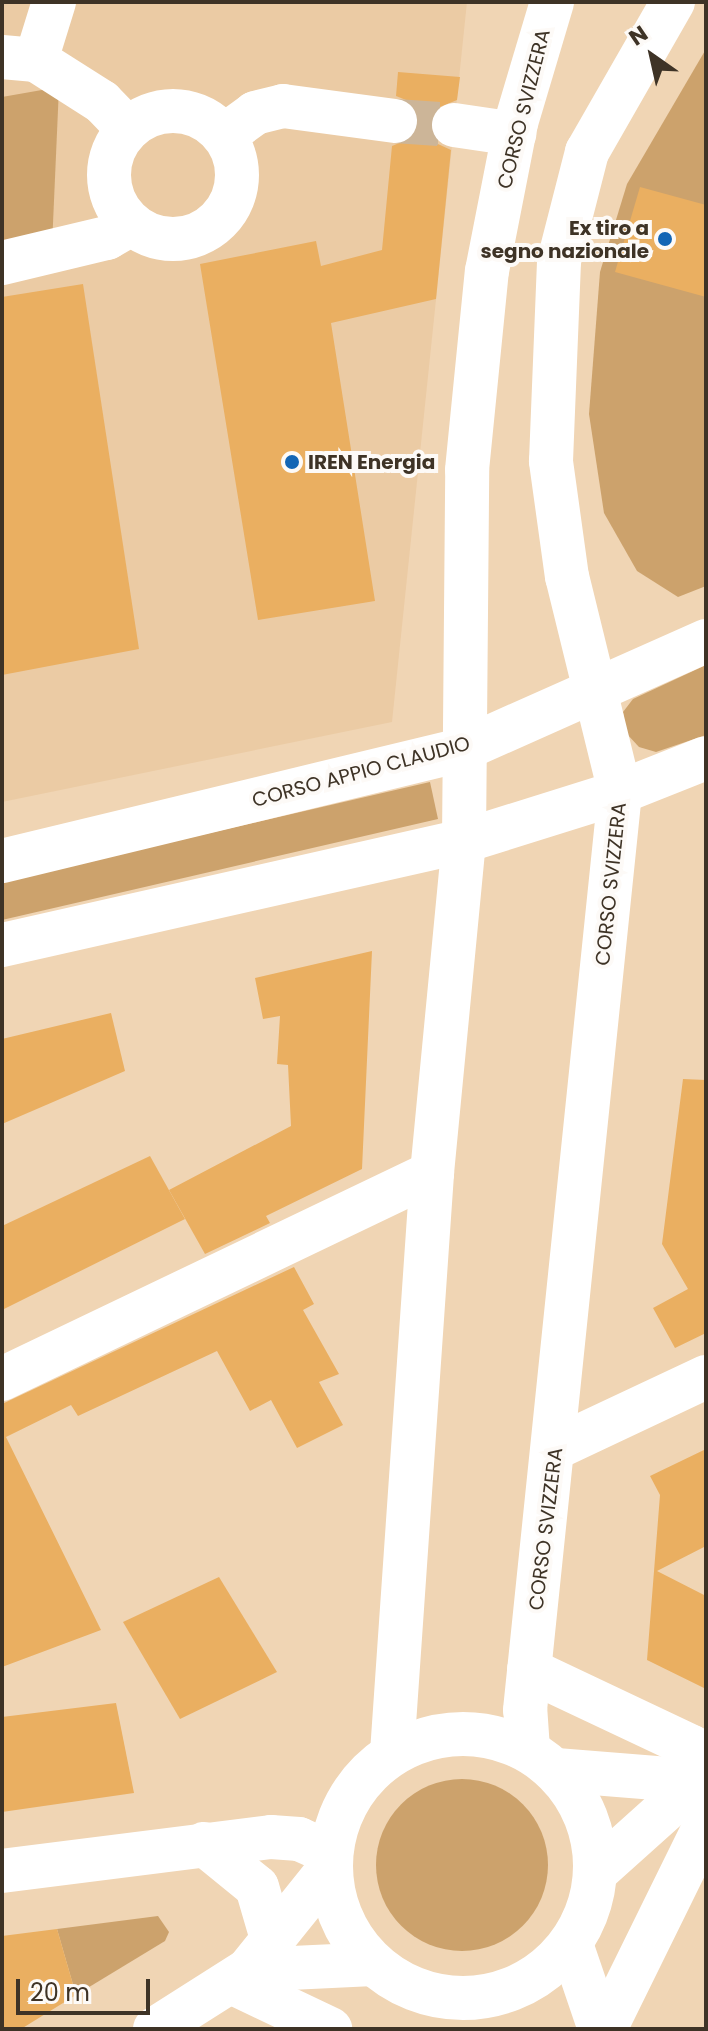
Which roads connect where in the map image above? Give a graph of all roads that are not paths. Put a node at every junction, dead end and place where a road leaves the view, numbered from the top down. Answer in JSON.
{"nodes":[{"id":1,"x":54,"y":2,"type":"edge"},
{"id":2,"x":552,"y":2,"type":"edge"},
{"id":3,"x":673,"y":2,"type":"edge"},
{"id":4,"x":19,"y":58,"type":"edge"},
{"id":5,"x":395,"y":121,"type":"tunnel mouth"},
{"id":6,"x":454,"y":125,"type":"tunnel mouth"},
{"id":7,"x":128,"y":129,"type":"junction"},
{"id":8,"x":514,"y":134,"type":"junction"},
{"id":9,"x":225,"y":135,"type":"junction"},
{"id":10,"x":131,"y":224,"type":"junction"},
{"id":11,"x":2,"y":263,"type":"edge"},
{"id":12,"x":706,"y":641,"type":"edge"},
{"id":13,"x":591,"y":689,"type":"junction"},
{"id":14,"x":461,"y":750,"type":"junction"},
{"id":15,"x":706,"y":758,"type":"edge"},
{"id":16,"x":620,"y":792,"type":"junction"},
{"id":17,"x":464,"y":841,"type":"junction"},
{"id":18,"x":2,"y":861,"type":"edge"},
{"id":19,"x":2,"y":945,"type":"edge"},
{"id":20,"x":432,"y":1173,"type":"junction"},
{"id":21,"x":706,"y":1377,"type":"edge"},
{"id":22,"x":2,"y":1379,"type":"edge"},
{"id":23,"x":555,"y":1448,"type":"junction"},
{"id":24,"x":529,"y":1670,"type":"junction"},
{"id":25,"x":392,"y":1753,"type":"junction"},
{"id":26,"x":542,"y":1760,"type":"junction"},
{"id":27,"x":703,"y":1787,"type":"edge"},
{"id":28,"x":204,"y":1844,"type":"junction"},
{"id":29,"x":331,"y":1860,"type":"junction"},
{"id":30,"x":2,"y":1871,"type":"edge"},
{"id":31,"x":596,"y":1872,"type":"junction"},
{"id":32,"x":571,"y":1944,"type":"junction"},
{"id":33,"x":373,"y":1964,"type":"junction"},
{"id":34,"x":250,"y":1965,"type":"junction"},
{"id":35,"x":440,"y":2012,"type":"edge"},
{"id":36,"x":155,"y":2029,"type":"edge"},
{"id":37,"x":330,"y":2029,"type":"edge"},
{"id":38,"x":603,"y":2029,"type":"edge"}],
"edges":[{"from":1,"to":4,"type":"street"},
{"from":2,"to":8,"type":"street","name":"CORSO SVIZZERA"},
{"from":3,"to":13,"type":"street","name":"CORSO SVIZZERA"},
{"from":4,"to":7,"type":"street"},
{"from":5,"to":9,"type":"street"},
{"from":6,"to":8,"type":"street"},
{"from":7,"to":9,"type":"street"},
{"from":7,"to":10,"type":"street"},
{"from":8,"to":14,"type":"street","name":"CORSO SVIZZERA"},
{"from":9,"to":10,"type":"street"},
{"from":10,"to":11,"type":"street"},
{"from":12,"to":13,"type":"street","name":"CORSO APPIO CLAUDIO"},
{"from":13,"to":14,"type":"street","name":"CORSO APPIO CLAUDIO"},
{"from":13,"to":16,"type":"street","name":"CORSO SVIZZERA"},
{"from":14,"to":17,"type":"street","name":"CORSO SVIZZERA"},
{"from":14,"to":18,"type":"street","name":"CORSO APPIO CLAUDIO"},
{"from":15,"to":16,"type":"street"},
{"from":16,"to":17,"type":"street"},
{"from":16,"to":23,"type":"street","name":"CORSO SVIZZERA"},
{"from":17,"to":19,"type":"street"},
{"from":17,"to":20,"type":"street","name":"CORSO SVIZZERA"},
{"from":20,"to":22,"type":"street"},
{"from":20,"to":25,"type":"street","name":"CORSO SVIZZERA"},
{"from":21,"to":23,"type":"street"},
{"from":23,"to":24,"type":"street","name":"CORSO SVIZZERA"},
{"from":24,"to":26,"type":"street","name":"CORSO SVIZZERA"},
{"from":24,"to":27,"type":"street"},
{"from":25,"to":26,"type":"street"},
{"from":25,"to":29,"type":"street"},
{"from":26,"to":27,"type":"street"},
{"from":26,"to":31,"type":"street"},
{"from":27,"to":31,"type":"street"},
{"from":27,"to":38,"type":"street"},
{"from":28,"to":29,"type":"street"},
{"from":28,"to":30,"type":"street"},
{"from":28,"to":34,"type":"street"},
{"from":29,"to":33,"type":"street"},
{"from":29,"to":34,"type":"street"},
{"from":31,"to":32,"type":"street"},
{"from":32,"to":35,"type":"street"},
{"from":32,"to":38,"type":"street"},
{"from":33,"to":34,"type":"street"},
{"from":33,"to":35,"type":"street"},
{"from":34,"to":36,"type":"street"},
{"from":34,"to":37,"type":"street"}]}
